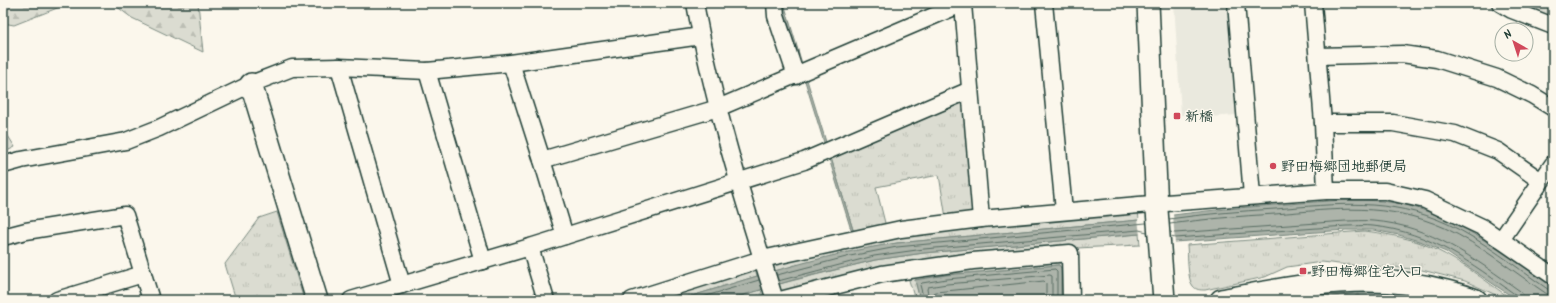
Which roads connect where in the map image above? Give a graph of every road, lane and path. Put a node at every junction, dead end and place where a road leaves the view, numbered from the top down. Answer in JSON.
{"nodes":[{"id":1,"x":695,"y":3,"type":"edge"},
{"id":2,"x":775,"y":3,"type":"edge"},
{"id":3,"x":1044,"y":3,"type":"edge"},
{"id":4,"x":1148,"y":3,"type":"edge"},
{"id":5,"x":1236,"y":3,"type":"edge"},
{"id":6,"x":1313,"y":3,"type":"edge"},
{"id":7,"x":1500,"y":3,"type":"edge"},
{"id":8,"x":963,"y":4,"type":"edge"},
{"id":9,"x":1553,"y":26,"type":"edge"},
{"id":10,"x":701,"y":36,"type":"junction"},
{"id":11,"x":1318,"y":56,"type":"junction"},
{"id":12,"x":511,"y":63,"type":"junction"},
{"id":13,"x":340,"y":67,"type":"junction"},
{"id":14,"x":427,"y":71,"type":"junction"},
{"id":15,"x":796,"y":76,"type":"junction"},
{"id":16,"x":251,"y":84,"type":"junction"},
{"id":17,"x":970,"y":90,"type":"junction"},
{"id":18,"x":718,"y":108,"type":"junction"},
{"id":19,"x":1553,"y":108,"type":"edge"},
{"id":20,"x":1324,"y":123,"type":"junction"},
{"id":21,"x":542,"y":160,"type":"junction"},
{"id":22,"x":1553,"y":164,"type":"edge"},
{"id":23,"x":3,"y":165,"type":"edge"},
{"id":24,"x":1541,"y":181,"type":"junction"},
{"id":25,"x":739,"y":182,"type":"junction"},
{"id":26,"x":1326,"y":191,"type":"junction"},
{"id":27,"x":1252,"y":196,"type":"junction"},
{"id":28,"x":1157,"y":207,"type":"junction"},
{"id":29,"x":1064,"y":212,"type":"junction"},
{"id":30,"x":981,"y":219,"type":"junction"},
{"id":31,"x":565,"y":236,"type":"junction"},
{"id":32,"x":3,"y":237,"type":"edge"},
{"id":33,"x":1501,"y":240,"type":"junction"},
{"id":34,"x":530,"y":247,"type":"junction"},
{"id":35,"x":762,"y":259,"type":"junction"},
{"id":36,"x":484,"y":261,"type":"junction"},
{"id":37,"x":143,"y":274,"type":"junction"},
{"id":38,"x":1553,"y":276,"type":"edge"},
{"id":39,"x":402,"y":285,"type":"junction"},
{"id":40,"x":57,"y":300,"type":"edge"},
{"id":41,"x":151,"y":300,"type":"edge"},
{"id":42,"x":317,"y":300,"type":"edge"},
{"id":43,"x":351,"y":300,"type":"edge"},
{"id":44,"x":546,"y":300,"type":"edge"},
{"id":45,"x":632,"y":300,"type":"edge"},
{"id":46,"x":775,"y":300,"type":"edge"},
{"id":47,"x":780,"y":300,"type":"edge"},
{"id":48,"x":1071,"y":300,"type":"edge"},
{"id":49,"x":1164,"y":300,"type":"edge"},
{"id":50,"x":1221,"y":300,"type":"edge"},
{"id":51,"x":1476,"y":300,"type":"edge"}],
"edges":[{"from":1,"to":10,"type":"street"},
{"from":2,"to":15,"type":"street"},
{"from":3,"to":29,"type":"street"},
{"from":4,"to":28,"type":"street"},
{"from":5,"to":27,"type":"street"},
{"from":6,"to":11,"type":"street"},
{"from":7,"to":9,"type":"street"},
{"from":8,"to":15,"type":"street"},
{"from":8,"to":17,"type":"street"},
{"from":10,"to":12,"type":"street"},
{"from":10,"to":18,"type":"street"},
{"from":11,"to":19,"type":"street"},
{"from":11,"to":20,"type":"street"},
{"from":12,"to":14,"type":"street"},
{"from":12,"to":21,"type":"street"},
{"from":13,"to":14,"type":"street"},
{"from":13,"to":16,"type":"street"},
{"from":13,"to":39,"type":"street"},
{"from":14,"to":36,"type":"street"},
{"from":15,"to":18,"type":"street"},
{"from":16,"to":23,"type":"street"},
{"from":16,"to":42,"type":"street"},
{"from":17,"to":25,"type":"street"},
{"from":17,"to":30,"type":"street"},
{"from":18,"to":21,"type":"street"},
{"from":18,"to":25,"type":"street"},
{"from":20,"to":24,"type":"street"},
{"from":20,"to":26,"type":"street"},
{"from":21,"to":31,"type":"street"},
{"from":22,"to":24,"type":"street"},
{"from":24,"to":33,"type":"street"},
{"from":25,"to":31,"type":"street"},
{"from":25,"to":35,"type":"street"},
{"from":26,"to":27,"type":"street"},
{"from":26,"to":33,"type":"street"},
{"from":27,"to":28,"type":"street"},
{"from":28,"to":29,"type":"street"},
{"from":28,"to":49,"type":"street"},
{"from":29,"to":30,"type":"street"},
{"from":30,"to":35,"type":"street"},
{"from":31,"to":34,"type":"street"},
{"from":32,"to":37,"type":"street"},
{"from":33,"to":38,"type":"street"},
{"from":34,"to":36,"type":"street"},
{"from":34,"to":44,"type":"street"},
{"from":35,"to":45,"type":"street"},
{"from":35,"to":46,"type":"street"},
{"from":36,"to":39,"type":"street"},
{"from":37,"to":40,"type":"street"},
{"from":37,"to":41,"type":"street"},
{"from":39,"to":43,"type":"street"},
{"from":47,"to":48,"type":"street"},
{"from":50,"to":51,"type":"street"}]}
